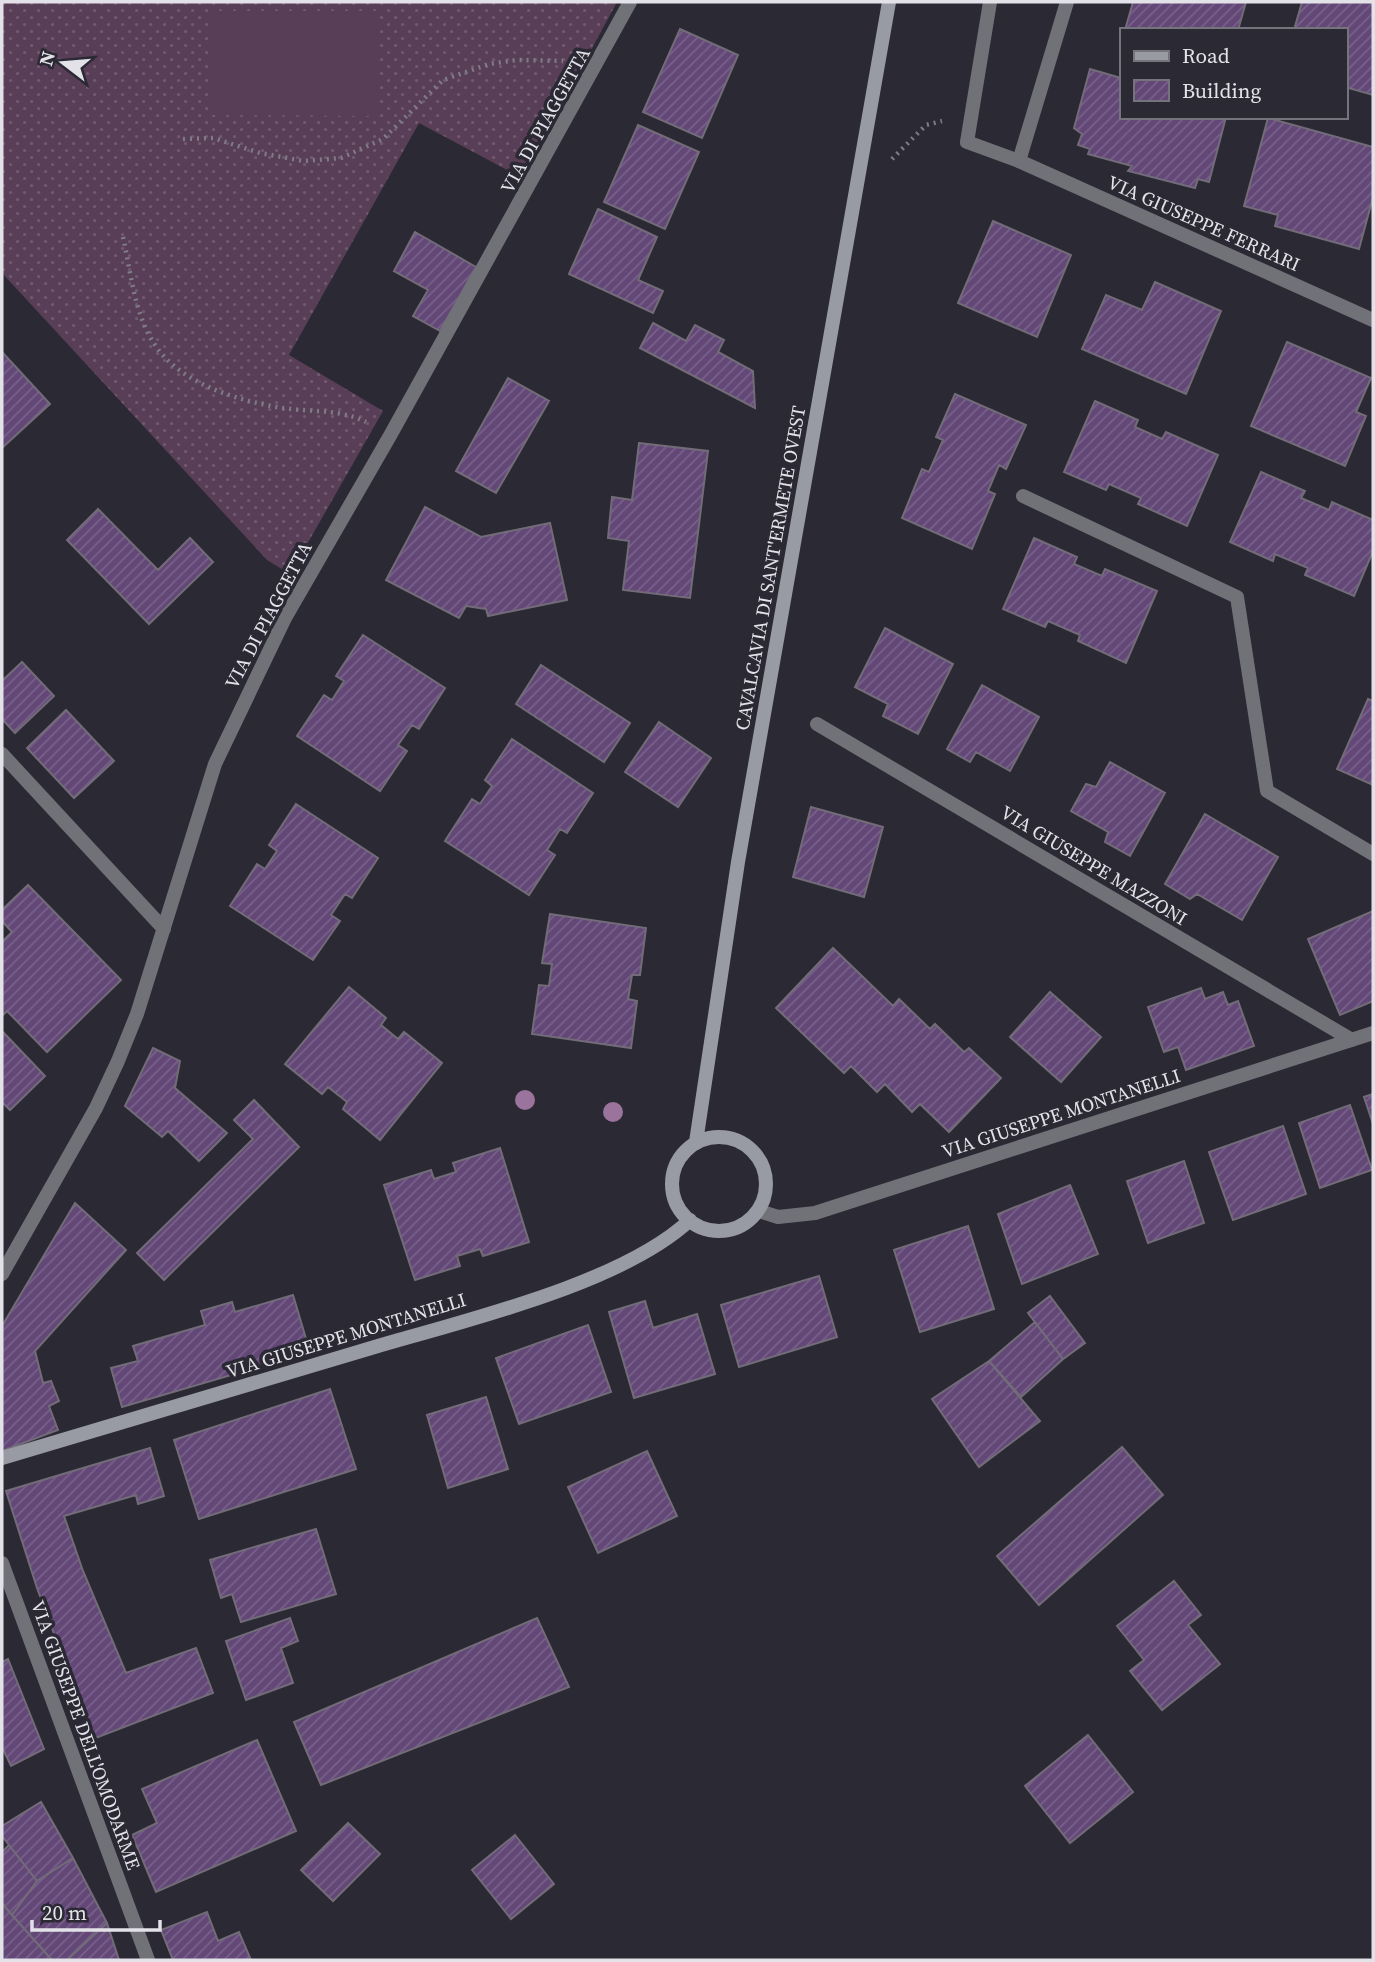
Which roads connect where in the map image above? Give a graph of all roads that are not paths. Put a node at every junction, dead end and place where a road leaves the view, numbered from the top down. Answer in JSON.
{"nodes":[{"id":1,"x":630,"y":2,"type":"edge"},
{"id":2,"x":889,"y":2,"type":"edge"},
{"id":3,"x":990,"y":2,"type":"edge"},
{"id":4,"x":1067,"y":2,"type":"edge"},
{"id":5,"x":1019,"y":162,"type":"junction"},
{"id":6,"x":1373,"y":320,"type":"edge"},
{"id":7,"x":1023,"y":495,"type":"dead end"},
{"id":8,"x":817,"y":723,"type":"dead end"},
{"id":9,"x":2,"y":754,"type":"edge"},
{"id":10,"x":1373,"y":854,"type":"edge"},
{"id":11,"x":164,"y":929,"type":"junction"},
{"id":12,"x":1373,"y":1033,"type":"edge"},
{"id":13,"x":1352,"y":1040,"type":"junction"},
{"id":14,"x":696,"y":1142,"type":"junction"},
{"id":15,"x":759,"y":1211,"type":"junction"},
{"id":16,"x":690,"y":1220,"type":"junction"},
{"id":17,"x":2,"y":1274,"type":"edge"},
{"id":18,"x":2,"y":1458,"type":"edge"},
{"id":19,"x":2,"y":1563,"type":"edge"},
{"id":20,"x":148,"y":1960,"type":"edge"}],
"edges":[{"from":1,"to":11,"type":"street","name":"VIA DI PIAGGETTA"},
{"from":2,"to":14,"type":"street","name":"CAVALCAVIA DI SANT'ERMETE OVEST"},
{"from":3,"to":5,"type":"street","name":"VIA GIUSEPPE FERRARI"},
{"from":4,"to":5,"type":"street"},
{"from":5,"to":6,"type":"street","name":"VIA GIUSEPPE FERRARI"},
{"from":7,"to":10,"type":"street"},
{"from":8,"to":13,"type":"street","name":"VIA GIUSEPPE MAZZONI"},
{"from":9,"to":11,"type":"street"},
{"from":11,"to":17,"type":"street","name":"VIA DI PIAGGETTA"},
{"from":12,"to":13,"type":"street","name":"VIA GIUSEPPE MONTANELLI"},
{"from":13,"to":15,"type":"street","name":"VIA GIUSEPPE MONTANELLI"},
{"from":14,"to":15,"type":"street"},
{"from":14,"to":16,"type":"street"},
{"from":15,"to":16,"type":"street"},
{"from":16,"to":18,"type":"street","name":"VIA GIUSEPPE MONTANELLI"},
{"from":19,"to":20,"type":"street","name":"VIA GIUSEPPE DELL'OMODARME"}]}
